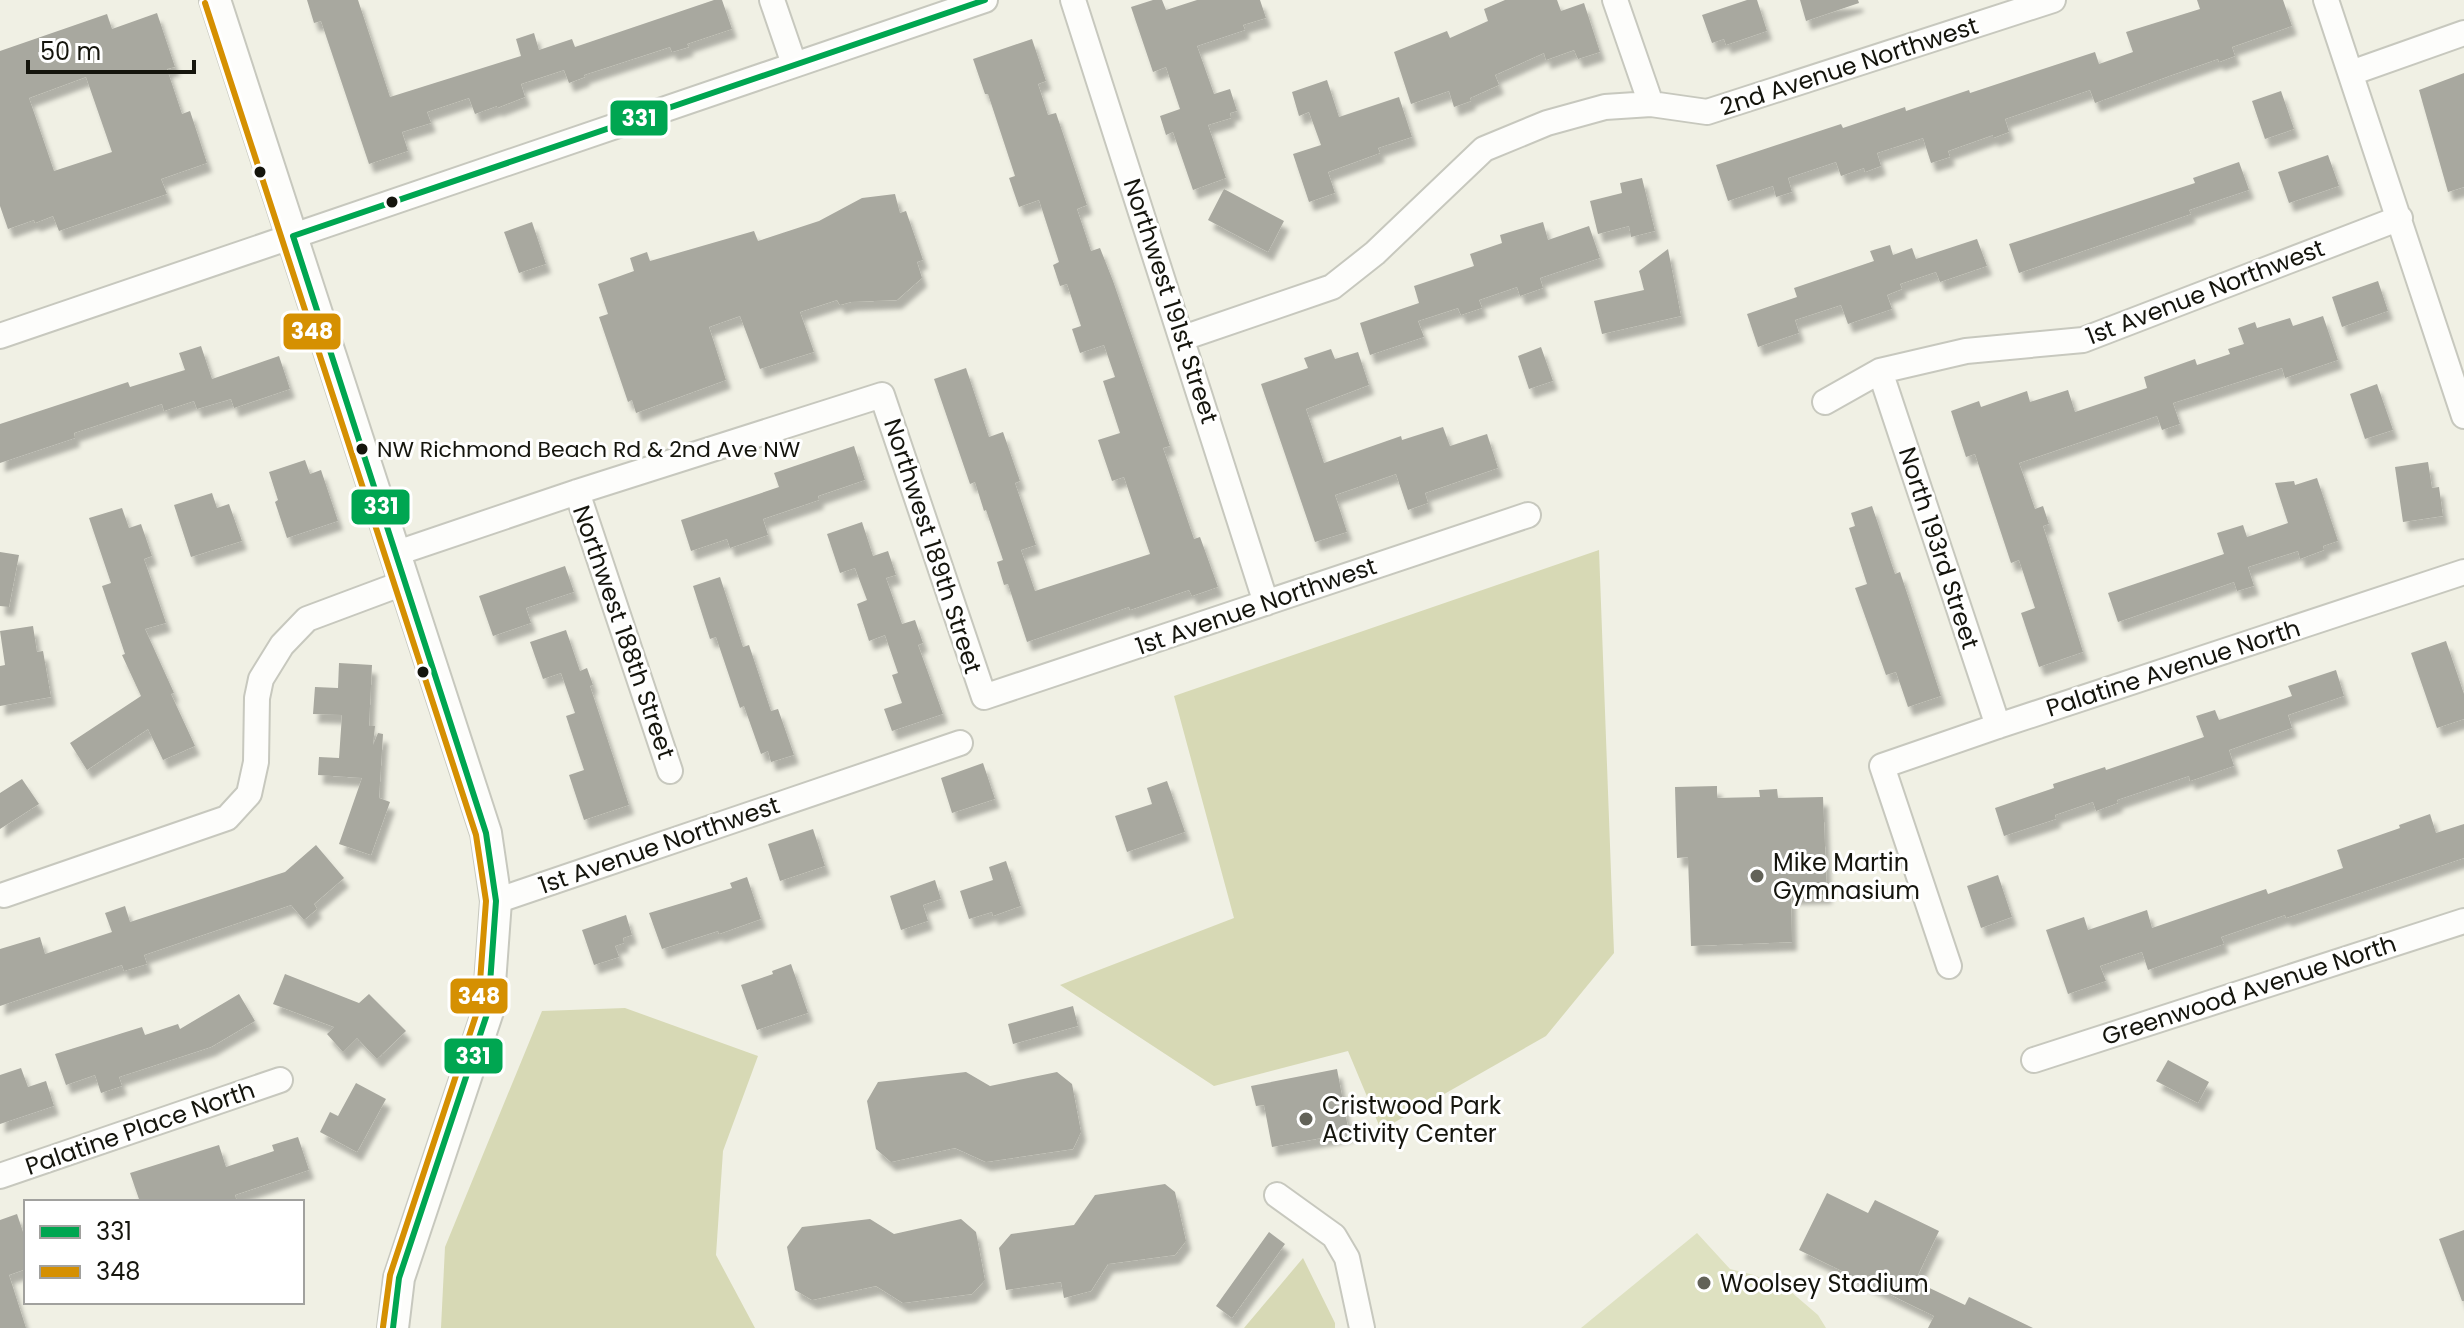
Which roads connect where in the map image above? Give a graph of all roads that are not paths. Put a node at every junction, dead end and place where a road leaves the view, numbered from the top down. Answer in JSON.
{"nodes":[{"id":1,"x":215,"y":0,"type":"edge"},
{"id":2,"x":772,"y":0,"type":"edge"},
{"id":3,"x":985,"y":0,"type":"edge"},
{"id":4,"x":1073,"y":0,"type":"edge"},
{"id":5,"x":1615,"y":0,"type":"edge"},
{"id":6,"x":2053,"y":0,"type":"edge"},
{"id":7,"x":2326,"y":0,"type":"edge"},
{"id":8,"x":2464,"y":33,"type":"edge"},
{"id":9,"x":794,"y":64,"type":"junction"},
{"id":10,"x":2351,"y":73,"type":"junction"},
{"id":11,"x":1651,"y":104,"type":"junction"},
{"id":12,"x":2400,"y":218,"type":"junction"},
{"id":13,"x":293,"y":236,"type":"junction"},
{"id":14,"x":0,"y":336,"type":"edge"},
{"id":15,"x":1183,"y":338,"type":"junction"},
{"id":16,"x":2454,"y":346,"type":"edge"},
{"id":17,"x":1880,"y":371,"type":"junction"},
{"id":18,"x":1825,"y":402,"type":"dead end"},
{"id":19,"x":2464,"y":416,"type":"edge"},
{"id":20,"x":577,"y":492,"type":"junction"},
{"id":21,"x":1528,"y":515,"type":"dead end"},
{"id":22,"x":401,"y":567,"type":"junction"},
{"id":23,"x":2464,"y":572,"type":"edge"},
{"id":24,"x":1266,"y":603,"type":"junction"},
{"id":25,"x":984,"y":697,"type":"joint"},
{"id":26,"x":1998,"y":726,"type":"junction"},
{"id":27,"x":960,"y":743,"type":"dead end"},
{"id":28,"x":670,"y":771,"type":"dead end"},
{"id":29,"x":4,"y":895,"type":"dead end"},
{"id":30,"x":496,"y":901,"type":"junction"},
{"id":31,"x":2464,"y":921,"type":"edge"},
{"id":32,"x":1949,"y":966,"type":"dead end"},
{"id":33,"x":2034,"y":1060,"type":"dead end"},
{"id":34,"x":280,"y":1080,"type":"dead end"},
{"id":35,"x":0,"y":1176,"type":"edge"},
{"id":36,"x":1277,"y":1195,"type":"dead end"},
{"id":37,"x":393,"y":1328,"type":"edge"},
{"id":38,"x":1362,"y":1328,"type":"edge"}],
"edges":[{"from":1,"to":13,"type":"main road"},
{"from":2,"to":9,"type":"street"},
{"from":3,"to":9,"type":"street"},
{"from":4,"to":15,"type":"street","name":"Northwest 191st Street"},
{"from":5,"to":11,"type":"street"},
{"from":6,"to":11,"type":"street","name":"2nd Avenue Northwest"},
{"from":7,"to":10,"type":"street"},
{"from":8,"to":10,"type":"street"},
{"from":9,"to":13,"type":"street"},
{"from":10,"to":12,"type":"street"},
{"from":11,"to":15,"type":"street","name":"2nd Avenue Northwest"},
{"from":12,"to":16,"type":"street"},
{"from":12,"to":17,"type":"street","name":"1st Avenue Northwest"},
{"from":13,"to":14,"type":"street"},
{"from":13,"to":22,"type":"main road"},
{"from":15,"to":24,"type":"street","name":"Northwest 191st Street"},
{"from":16,"to":19,"type":"street"},
{"from":17,"to":18,"type":"street","name":"1st Avenue Northwest"},
{"from":17,"to":26,"type":"street","name":"North 193rd Street"},
{"from":20,"to":22,"type":"street"},
{"from":20,"to":25,"type":"street","name":"Northwest 189th Street"},
{"from":20,"to":28,"type":"street","name":"Northwest 188th Street"},
{"from":21,"to":24,"type":"street","name":"1st Avenue Northwest"},
{"from":22,"to":29,"type":"street"},
{"from":22,"to":30,"type":"main road"},
{"from":23,"to":26,"type":"street","name":"Palatine Avenue North"},
{"from":24,"to":25,"type":"street","name":"1st Avenue Northwest"},
{"from":26,"to":32,"type":"street","name":"Palatine Avenue North"},
{"from":27,"to":30,"type":"street","name":"1st Avenue Northwest"},
{"from":30,"to":37,"type":"main road"},
{"from":31,"to":33,"type":"street","name":"Greenwood Avenue North"},
{"from":34,"to":35,"type":"street","name":"Palatine Place North"},
{"from":36,"to":38,"type":"street"}]}
